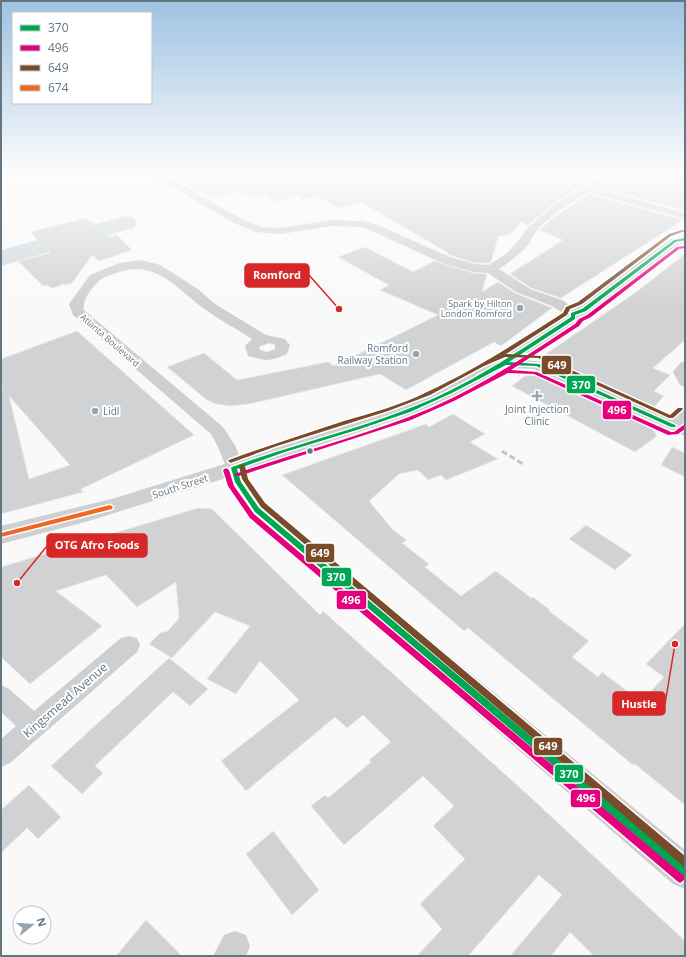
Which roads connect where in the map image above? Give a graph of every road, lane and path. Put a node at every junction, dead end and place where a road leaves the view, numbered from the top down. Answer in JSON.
{"nodes":[{"id":1,"x":234,"y":219,"type":"edge"},
{"id":2,"x":544,"y":219,"type":"edge"},
{"id":3,"x":685,"y":239,"type":"edge"},
{"id":4,"x":491,"y":269,"type":"junction"},
{"id":5,"x":573,"y":314,"type":"junction"},
{"id":6,"x":264,"y":340,"type":"dead end"},
{"id":7,"x":505,"y":363,"type":"junction"},
{"id":8,"x":685,"y":366,"type":"edge"},
{"id":9,"x":685,"y":382,"type":"edge"},
{"id":10,"x":681,"y":424,"type":"edge"},
{"id":11,"x":234,"y":468,"type":"junction"},
{"id":12,"x":1,"y":535,"type":"edge"},
{"id":13,"x":130,"y":645,"type":"dead end"},
{"id":14,"x":1,"y":696,"type":"edge"},
{"id":15,"x":34,"y":727,"type":"junction"},
{"id":16,"x":1,"y":754,"type":"edge"},
{"id":17,"x":685,"y":872,"type":"edge"}],
"edges":[{"from":1,"to":4,"type":"street"},
{"from":2,"to":4,"type":"street"},
{"from":3,"to":5,"type":"street","name":"South Street"},
{"from":4,"to":5,"type":"street"},
{"from":5,"to":7,"type":"street","name":"South Street"},
{"from":6,"to":11,"type":"street","name":"Atlanta Boulevard"},
{"from":7,"to":10,"type":"street"},
{"from":7,"to":11,"type":"street","name":"South Street"},
{"from":8,"to":9,"type":"street"},
{"from":11,"to":12,"type":"street","name":"South Street"},
{"from":11,"to":17,"type":"street"},
{"from":13,"to":15,"type":"street","name":"Kingsmead Avenue"},
{"from":14,"to":15,"type":"street"},
{"from":15,"to":16,"type":"street","name":"Kingsmead Avenue"}]}
